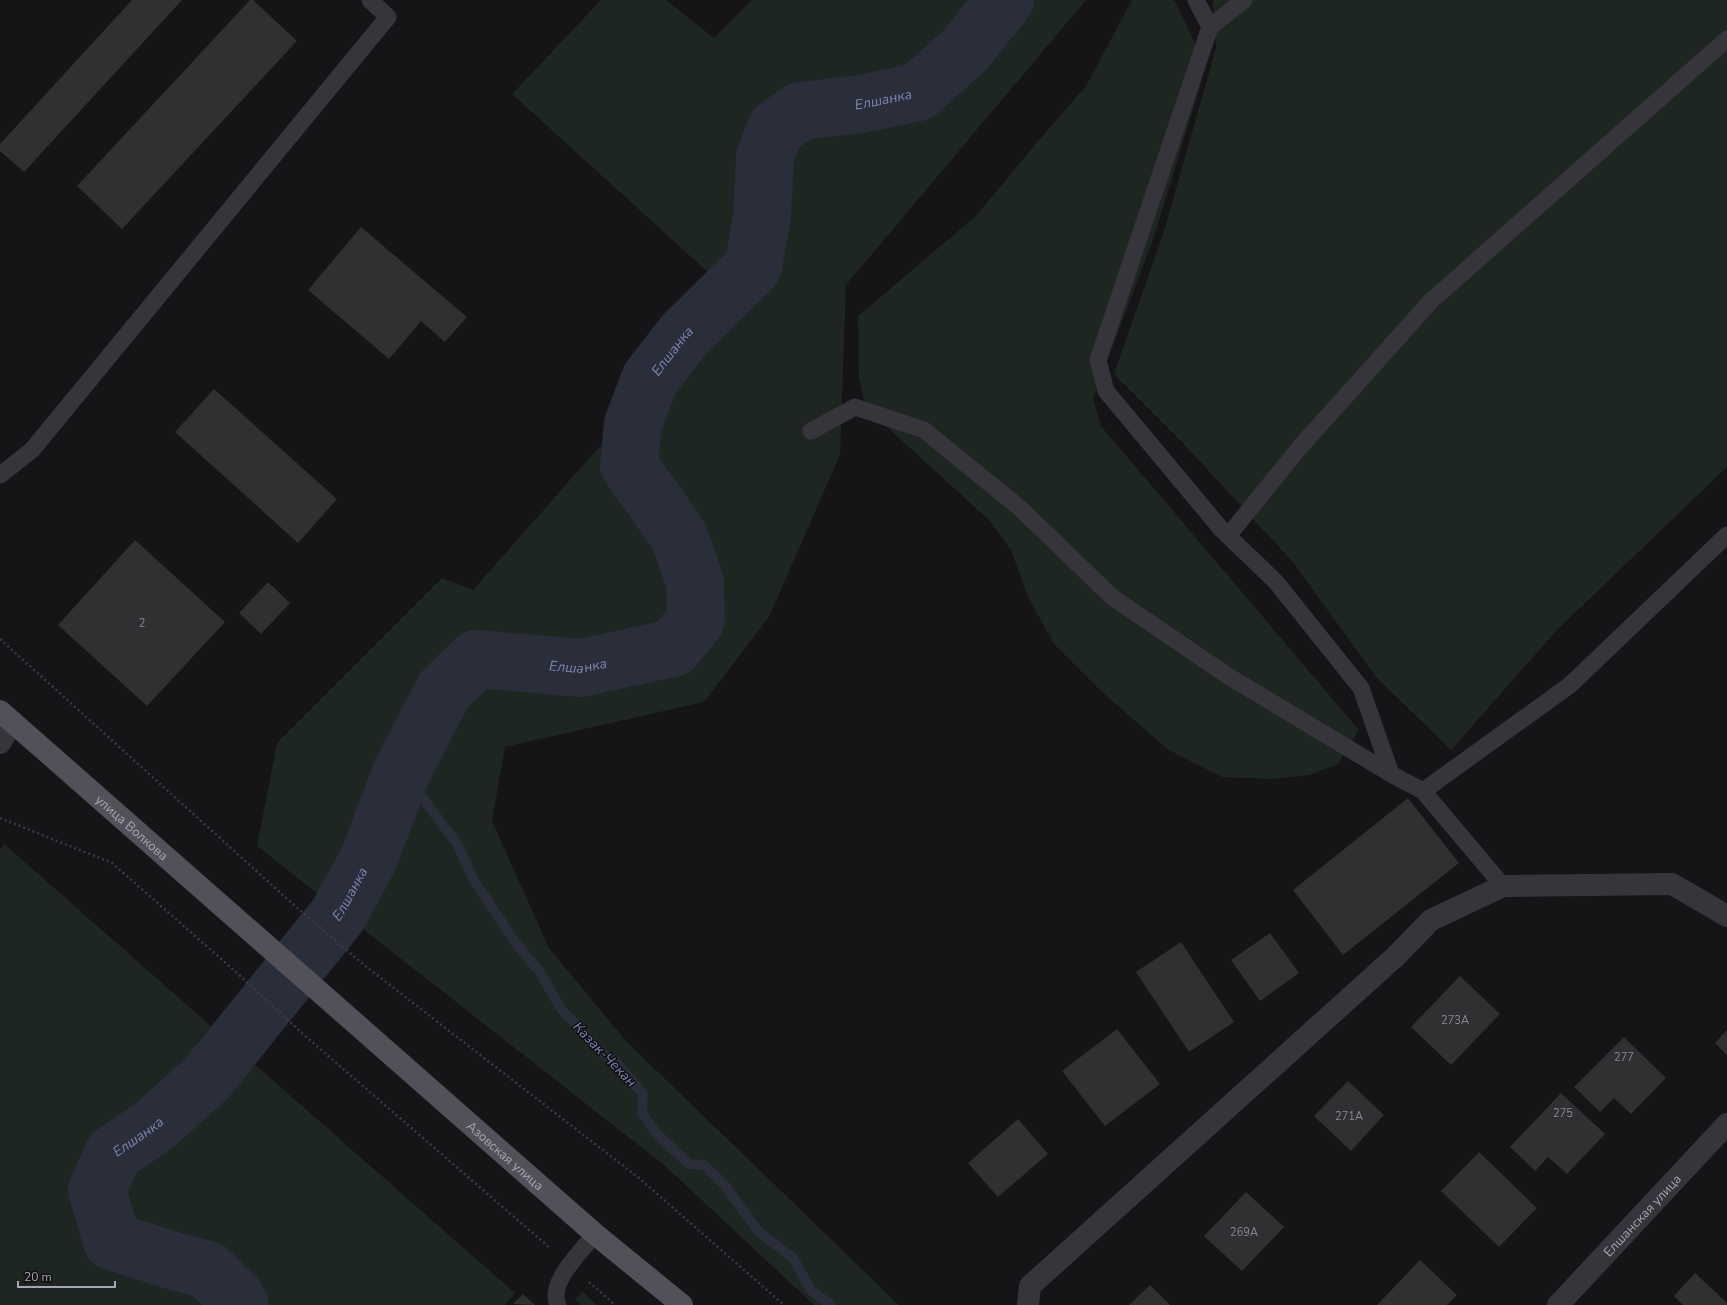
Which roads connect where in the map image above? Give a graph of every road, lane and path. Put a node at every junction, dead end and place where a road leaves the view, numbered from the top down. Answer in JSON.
{"nodes":[{"id":1,"x":370,"y":0,"type":"edge"},
{"id":2,"x":1196,"y":0,"type":"edge"},
{"id":3,"x":1244,"y":0,"type":"edge"},
{"id":4,"x":1210,"y":27,"type":"junction"},
{"id":5,"x":1727,"y":39,"type":"edge"},
{"id":6,"x":811,"y":431,"type":"dead end"},
{"id":7,"x":0,"y":475,"type":"edge"},
{"id":8,"x":1727,"y":535,"type":"edge"},
{"id":9,"x":1228,"y":536,"type":"junction"},
{"id":10,"x":0,"y":639,"type":"edge"},
{"id":11,"x":6,"y":716,"type":"edge"},
{"id":12,"x":0,"y":743,"type":"edge"},
{"id":13,"x":1391,"y":774,"type":"junction"},
{"id":14,"x":1422,"y":791,"type":"junction"},
{"id":15,"x":0,"y":818,"type":"edge"},
{"id":16,"x":1503,"y":886,"type":"junction"},
{"id":17,"x":1727,"y":916,"type":"edge"},
{"id":18,"x":332,"y":1002,"type":"joint"},
{"id":19,"x":1727,"y":1124,"type":"edge"},
{"id":20,"x":595,"y":1234,"type":"junction"},
{"id":21,"x":570,"y":1265,"type":"junction"},
{"id":22,"x":558,"y":1305,"type":"edge"},
{"id":23,"x":615,"y":1305,"type":"edge"},
{"id":24,"x":682,"y":1305,"type":"edge"},
{"id":25,"x":784,"y":1305,"type":"edge"},
{"id":26,"x":1028,"y":1305,"type":"edge"},
{"id":27,"x":1558,"y":1305,"type":"edge"}],
"edges":[{"from":1,"to":7,"type":"lane"},
{"from":2,"to":4,"type":"lane"},
{"from":3,"to":4,"type":"lane"},
{"from":4,"to":9,"type":"lane"},
{"from":5,"to":9,"type":"lane"},
{"from":6,"to":13,"type":"lane"},
{"from":8,"to":14,"type":"lane"},
{"from":9,"to":13,"type":"lane"},
{"from":10,"to":25,"type":"path"},
{"from":11,"to":12,"type":"street"},
{"from":11,"to":18,"type":"main road","name":"улица Волкова"},
{"from":13,"to":14,"type":"lane"},
{"from":14,"to":16,"type":"lane"},
{"from":15,"to":21,"type":"path"},
{"from":16,"to":17,"type":"street"},
{"from":16,"to":26,"type":"street"},
{"from":18,"to":20,"type":"main road","name":"Азовская улица"},
{"from":19,"to":27,"type":"street","name":"Елшанская улица"},
{"from":20,"to":21,"type":"lane"},
{"from":20,"to":24,"type":"main road","name":"Азовская улица"},
{"from":21,"to":22,"type":"lane"},
{"from":21,"to":23,"type":"path"}]}
